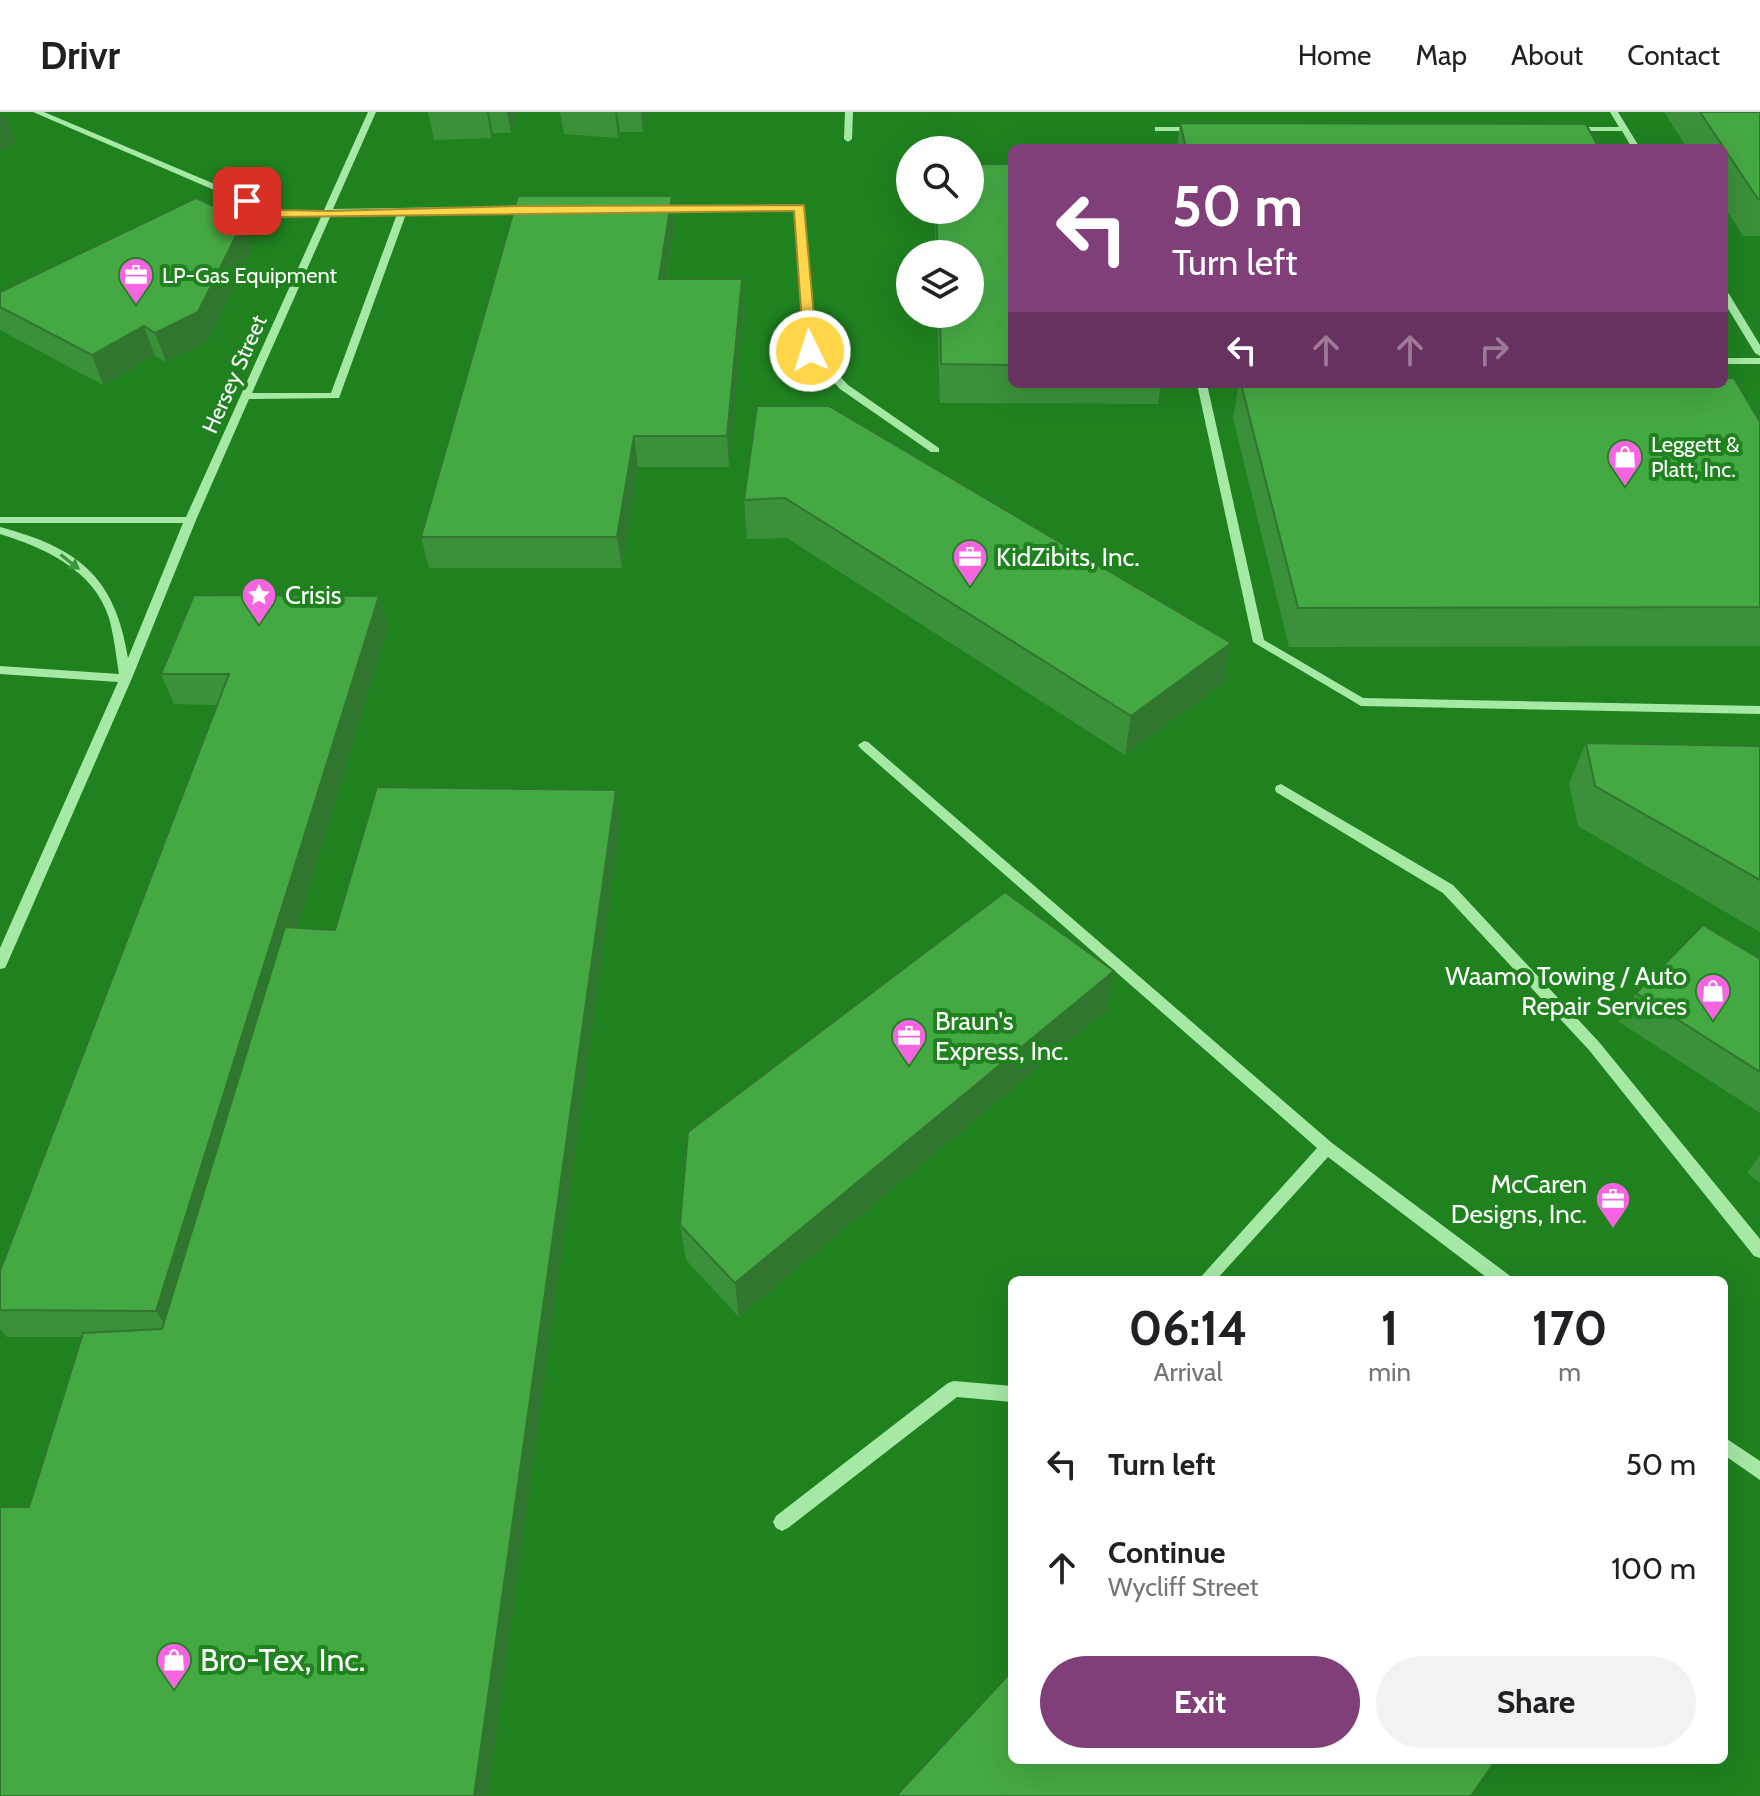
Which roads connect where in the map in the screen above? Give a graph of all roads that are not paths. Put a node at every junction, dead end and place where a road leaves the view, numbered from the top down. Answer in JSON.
{"nodes":[{"id":1,"x":37,"y":112,"type":"edge"},
{"id":2,"x":372,"y":112,"type":"edge"},
{"id":3,"x":849,"y":112,"type":"edge"},
{"id":4,"x":1614,"y":112,"type":"edge"},
{"id":5,"x":1158,"y":129,"type":"dead end"},
{"id":6,"x":1205,"y":129,"type":"edge"},
{"id":7,"x":1565,"y":129,"type":"edge"},
{"id":8,"x":1625,"y":129,"type":"junction"},
{"id":9,"x":848,"y":139,"type":"dead end"},
{"id":10,"x":1634,"y":144,"type":"edge"},
{"id":11,"x":536,"y":209,"type":"edge"},
{"id":12,"x":645,"y":209,"type":"edge"},
{"id":13,"x":402,"y":213,"type":"junction"},
{"id":14,"x":327,"y":215,"type":"junction"},
{"id":15,"x":1728,"y":301,"type":"edge"},
{"id":16,"x":1760,"y":353,"type":"edge"},
{"id":17,"x":1728,"y":361,"type":"edge"},
{"id":18,"x":1760,"y":361,"type":"edge"},
{"id":19,"x":1203,"y":388,"type":"edge"},
{"id":20,"x":246,"y":396,"type":"junction"},
{"id":21,"x":935,"y":450,"type":"dead end"},
{"id":22,"x":0,"y":520,"type":"edge"},
{"id":23,"x":190,"y":520,"type":"junction"},
{"id":24,"x":0,"y":530,"type":"edge"},
{"id":25,"x":0,"y":670,"type":"edge"},
{"id":26,"x":126,"y":678,"type":"junction"},
{"id":27,"x":1760,"y":710,"type":"edge"},
{"id":28,"x":864,"y":745,"type":"dead end"},
{"id":29,"x":1281,"y":789,"type":"dead end"},
{"id":30,"x":0,"y":964,"type":"edge"},
{"id":31,"x":1327,"y":1148,"type":"junction"},
{"id":32,"x":1760,"y":1251,"type":"edge"},
{"id":33,"x":1210,"y":1276,"type":"edge"},
{"id":34,"x":1498,"y":1276,"type":"edge"},
{"id":35,"x":1008,"y":1394,"type":"edge"},
{"id":36,"x":1728,"y":1448,"type":"edge"},
{"id":37,"x":1760,"y":1472,"type":"edge"},
{"id":38,"x":782,"y":1522,"type":"dead end"}],
"edges":[{"from":1,"to":14,"type":"street"},
{"from":2,"to":14,"type":"street","name":"Hersey Street"},
{"from":3,"to":9,"type":"street"},
{"from":4,"to":8,"type":"street"},
{"from":5,"to":6,"type":"street"},
{"from":7,"to":8,"type":"street"},
{"from":8,"to":10,"type":"street"},
{"from":11,"to":13,"type":"street"},
{"from":12,"to":21,"type":"street"},
{"from":13,"to":14,"type":"street"},
{"from":13,"to":20,"type":"street"},
{"from":14,"to":20,"type":"street","name":"Hersey Street"},
{"from":15,"to":16,"type":"street"},
{"from":17,"to":18,"type":"street"},
{"from":19,"to":27,"type":"street"},
{"from":20,"to":23,"type":"street","name":"Hersey Street"},
{"from":22,"to":23,"type":"street"},
{"from":23,"to":26,"type":"street","name":"Hersey Street"},
{"from":24,"to":26,"type":"street","one_way":true},
{"from":25,"to":26,"type":"street"},
{"from":26,"to":30,"type":"street","name":"Hersey Street"},
{"from":28,"to":31,"type":"street"},
{"from":29,"to":32,"type":"street"},
{"from":31,"to":33,"type":"street"},
{"from":31,"to":34,"type":"street"},
{"from":35,"to":38,"type":"street"},
{"from":36,"to":37,"type":"street"}]}
